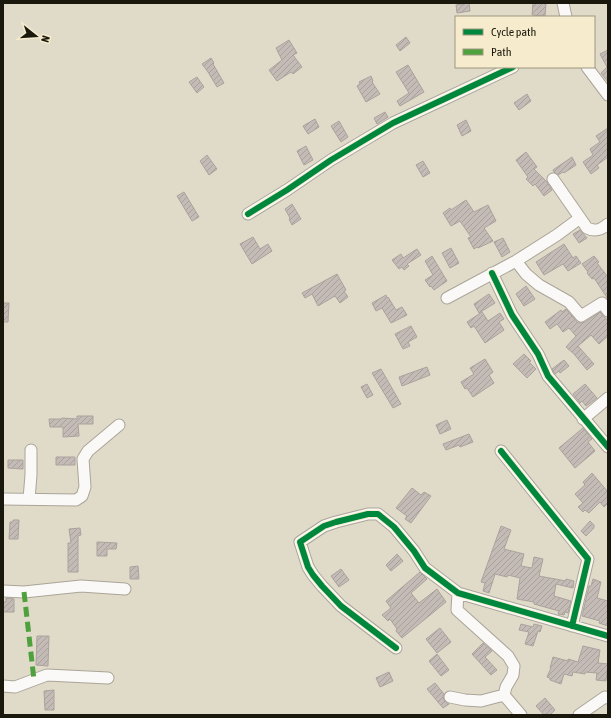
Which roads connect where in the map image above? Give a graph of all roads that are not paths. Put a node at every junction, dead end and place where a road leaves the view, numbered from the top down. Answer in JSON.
{"nodes":[{"id":1,"x":563,"y":3,"type":"edge"},
{"id":2,"x":566,"y":16,"type":"edge"},
{"id":3,"x":511,"y":68,"type":"edge"},
{"id":4,"x":588,"y":68,"type":"edge"},
{"id":5,"x":608,"y":95,"type":"edge"},
{"id":6,"x":553,"y":179,"type":"dead end"},
{"id":7,"x":248,"y":214,"type":"dead end"},
{"id":8,"x":580,"y":218,"type":"junction"},
{"id":9,"x":608,"y":224,"type":"edge"},
{"id":10,"x":516,"y":261,"type":"junction"},
{"id":11,"x":492,"y":273,"type":"junction"},
{"id":12,"x":447,"y":298,"type":"dead end"},
{"id":13,"x":608,"y":311,"type":"edge"},
{"id":14,"x":608,"y":398,"type":"edge"},
{"id":15,"x":584,"y":419,"type":"junction"},
{"id":16,"x":119,"y":425,"type":"dead end"},
{"id":17,"x":608,"y":447,"type":"edge"},
{"id":18,"x":31,"y":450,"type":"dead end"},
{"id":19,"x":501,"y":451,"type":"dead end"},
{"id":20,"x":3,"y":499,"type":"edge"},
{"id":21,"x":29,"y":500,"type":"junction"},
{"id":22,"x":125,"y":589,"type":"dead end"},
{"id":23,"x":3,"y":591,"type":"edge"},
{"id":24,"x":458,"y":593,"type":"junction"},
{"id":25,"x":572,"y":626,"type":"junction"},
{"id":26,"x":608,"y":636,"type":"edge"},
{"id":27,"x":396,"y":648,"type":"dead end"},
{"id":28,"x":108,"y":678,"type":"dead end"},
{"id":29,"x":3,"y":686,"type":"edge"},
{"id":30,"x":504,"y":695,"type":"junction"},
{"id":31,"x":450,"y":697,"type":"dead end"},
{"id":32,"x":608,"y":698,"type":"edge"},
{"id":33,"x":521,"y":715,"type":"edge"},
{"id":34,"x":579,"y":715,"type":"edge"}],
"edges":[{"from":1,"to":2,"type":"street"},
{"from":3,"to":7,"type":"street"},
{"from":4,"to":5,"type":"street"},
{"from":6,"to":8,"type":"street"},
{"from":8,"to":9,"type":"street"},
{"from":8,"to":10,"type":"street"},
{"from":10,"to":11,"type":"street"},
{"from":10,"to":13,"type":"street"},
{"from":11,"to":12,"type":"street"},
{"from":11,"to":15,"type":"street"},
{"from":14,"to":15,"type":"street"},
{"from":15,"to":17,"type":"street"},
{"from":16,"to":21,"type":"street"},
{"from":18,"to":21,"type":"street"},
{"from":19,"to":25,"type":"street"},
{"from":20,"to":21,"type":"street"},
{"from":22,"to":23,"type":"street"},
{"from":24,"to":25,"type":"street"},
{"from":24,"to":27,"type":"street"},
{"from":24,"to":30,"type":"street"},
{"from":25,"to":26,"type":"street"},
{"from":28,"to":29,"type":"street"},
{"from":30,"to":31,"type":"street"},
{"from":30,"to":33,"type":"street"},
{"from":32,"to":34,"type":"street"}]}
